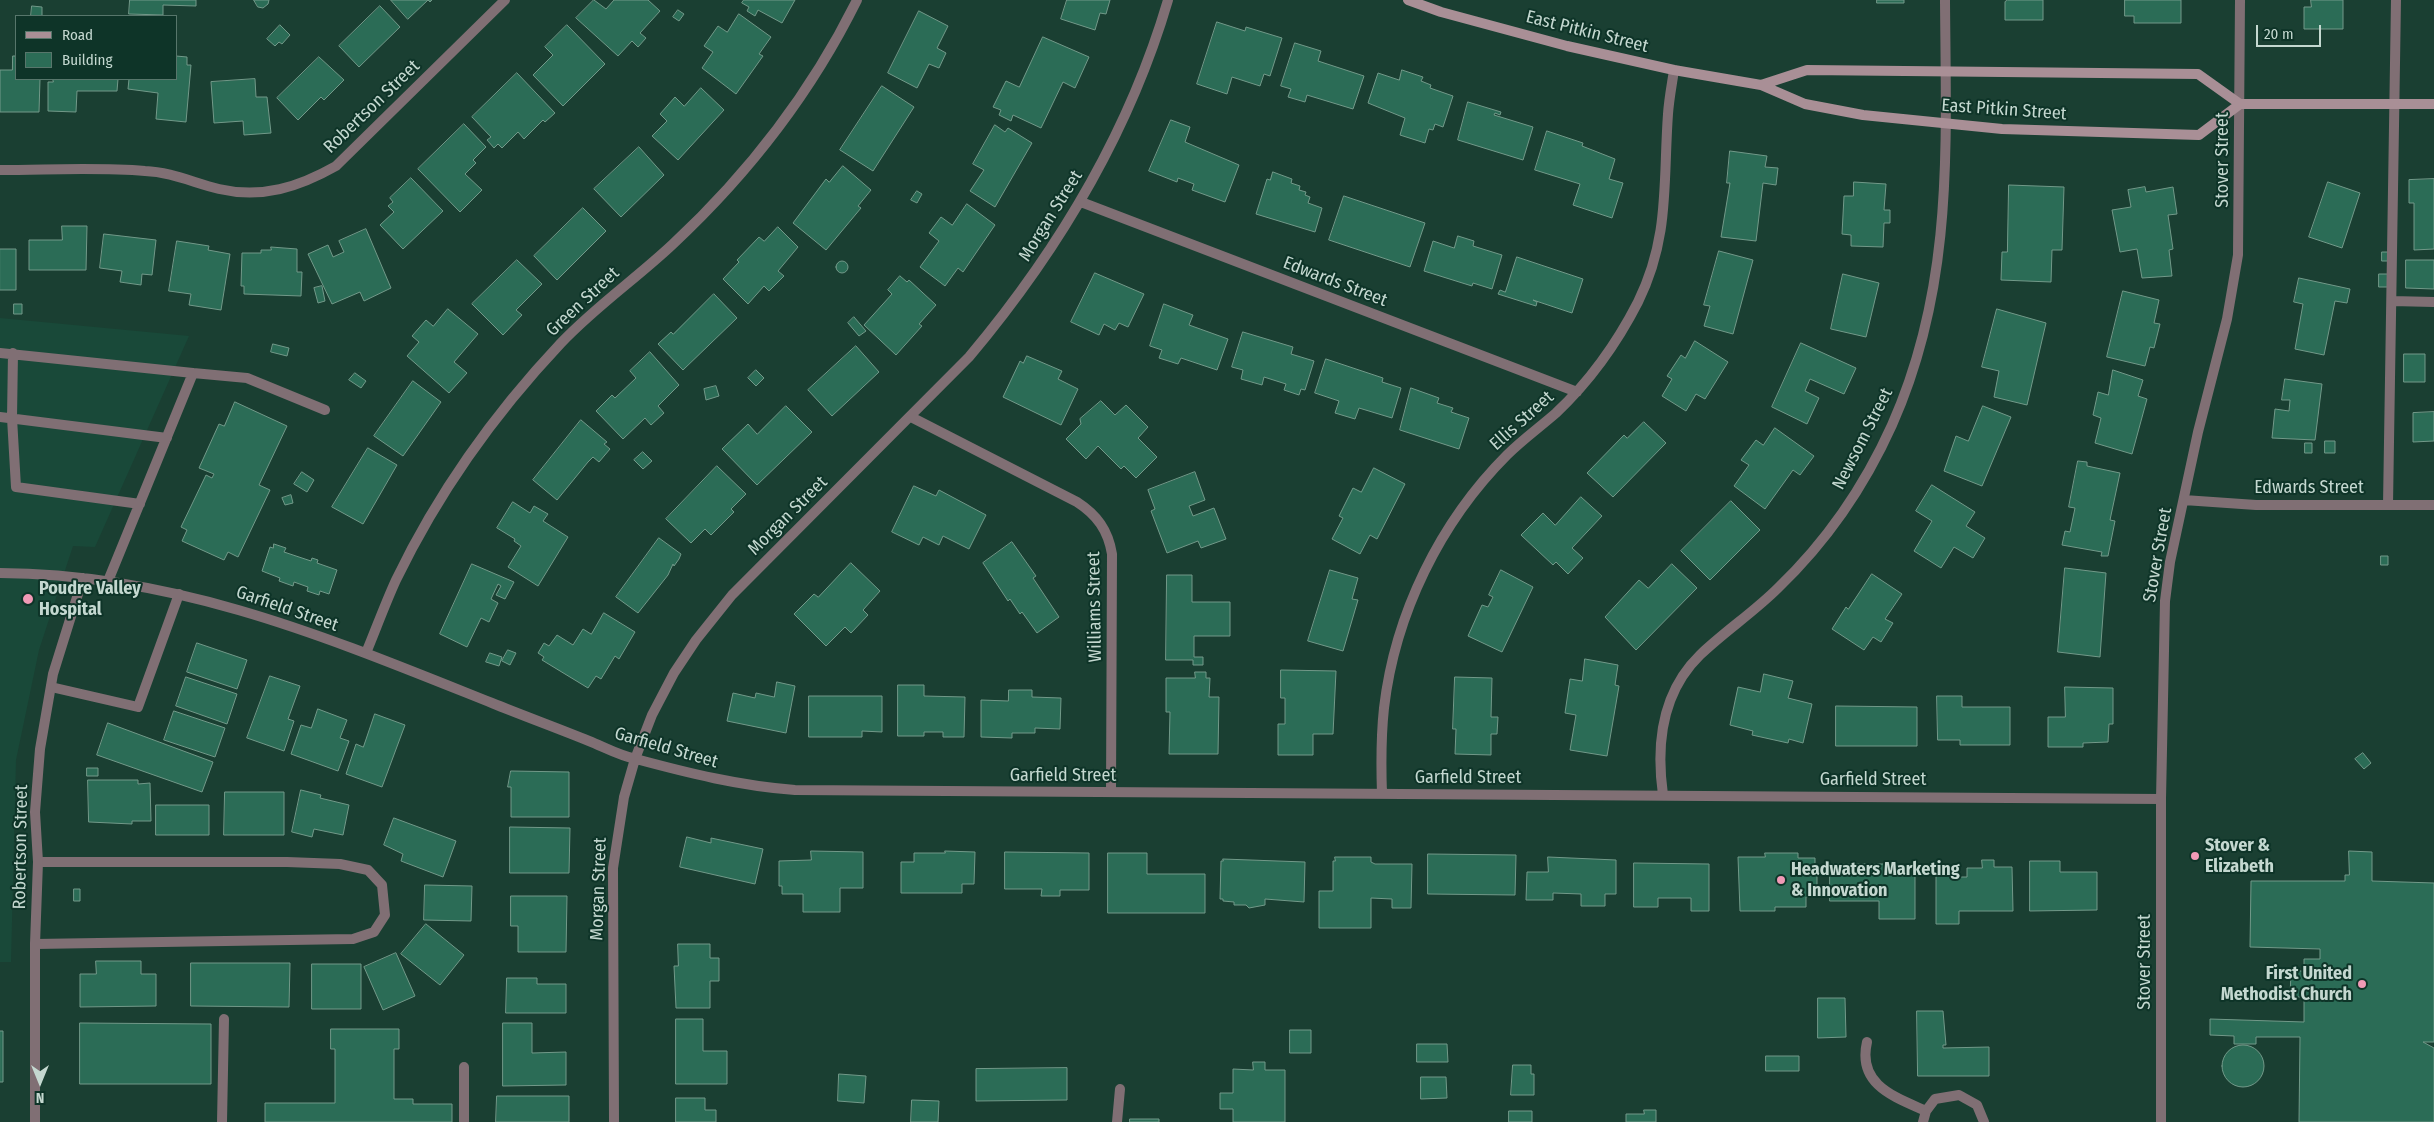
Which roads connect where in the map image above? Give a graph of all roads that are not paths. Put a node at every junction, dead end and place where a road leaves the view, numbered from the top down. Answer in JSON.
{"nodes":[{"id":1,"x":505,"y":0,"type":"edge"},
{"id":2,"x":857,"y":0,"type":"edge"},
{"id":3,"x":1168,"y":0,"type":"edge"},
{"id":4,"x":1408,"y":0,"type":"edge"},
{"id":5,"x":1944,"y":0,"type":"edge"},
{"id":6,"x":2240,"y":0,"type":"edge"},
{"id":7,"x":2396,"y":0,"type":"edge"},
{"id":8,"x":1674,"y":70,"type":"junction"},
{"id":9,"x":1945,"y":73,"type":"junction"},
{"id":10,"x":1761,"y":85,"type":"junction"},
{"id":11,"x":2240,"y":104,"type":"junction"},
{"id":12,"x":2396,"y":104,"type":"junction"},
{"id":13,"x":2434,"y":104,"type":"edge"},
{"id":14,"x":1946,"y":123,"type":"junction"},
{"id":15,"x":0,"y":170,"type":"edge"},
{"id":16,"x":1081,"y":202,"type":"junction"},
{"id":17,"x":2392,"y":301,"type":"junction"},
{"id":18,"x":2434,"y":302,"type":"edge"},
{"id":19,"x":0,"y":353,"type":"edge"},
{"id":20,"x":13,"y":353,"type":"junction"},
{"id":21,"x":193,"y":373,"type":"junction"},
{"id":22,"x":1577,"y":392,"type":"junction"},
{"id":23,"x":325,"y":410,"type":"dead end"},
{"id":24,"x":0,"y":417,"type":"edge"},
{"id":25,"x":911,"y":417,"type":"junction"},
{"id":26,"x":12,"y":418,"type":"junction"},
{"id":27,"x":167,"y":438,"type":"junction"},
{"id":28,"x":2184,"y":500,"type":"junction"},
{"id":29,"x":140,"y":504,"type":"junction"},
{"id":30,"x":2388,"y":505,"type":"junction"},
{"id":31,"x":2434,"y":505,"type":"edge"},
{"id":32,"x":0,"y":573,"type":"edge"},
{"id":33,"x":83,"y":578,"type":"junction"},
{"id":34,"x":108,"y":581,"type":"junction"},
{"id":35,"x":179,"y":594,"type":"junction"},
{"id":36,"x":366,"y":653,"type":"junction"},
{"id":37,"x":51,"y":687,"type":"junction"},
{"id":38,"x":635,"y":759,"type":"junction"},
{"id":39,"x":1112,"y":792,"type":"junction"},
{"id":40,"x":1382,"y":794,"type":"junction"},
{"id":41,"x":1664,"y":795,"type":"junction"},
{"id":42,"x":2161,"y":799,"type":"junction"},
{"id":43,"x":38,"y":862,"type":"junction"},
{"id":44,"x":35,"y":944,"type":"junction"},
{"id":45,"x":224,"y":1020,"type":"dead end"},
{"id":46,"x":1866,"y":1042,"type":"dead end"},
{"id":47,"x":464,"y":1067,"type":"dead end"},
{"id":48,"x":1120,"y":1089,"type":"dead end"},
{"id":49,"x":1926,"y":1110,"type":"junction"},
{"id":50,"x":35,"y":1122,"type":"edge"},
{"id":51,"x":222,"y":1122,"type":"edge"},
{"id":52,"x":464,"y":1122,"type":"edge"},
{"id":53,"x":614,"y":1122,"type":"edge"},
{"id":54,"x":1117,"y":1122,"type":"edge"},
{"id":55,"x":1923,"y":1122,"type":"edge"},
{"id":56,"x":1984,"y":1122,"type":"edge"},
{"id":57,"x":2161,"y":1122,"type":"edge"}],
"edges":[{"from":1,"to":15,"type":"street","name":"Robertson Street"},
{"from":2,"to":36,"type":"street","name":"Green Street"},
{"from":3,"to":16,"type":"street","name":"Morgan Street"},
{"from":4,"to":8,"type":"street","name":"East Pitkin Street"},
{"from":5,"to":9,"type":"street","name":"Newsom Street"},
{"from":6,"to":11,"type":"street","name":"Stover Street"},
{"from":7,"to":12,"type":"street"},
{"from":8,"to":10,"type":"street","name":"East Pitkin Street"},
{"from":8,"to":22,"type":"street","name":"Ellis Street"},
{"from":9,"to":10,"type":"street","name":"East Pitkin Street"},
{"from":9,"to":11,"type":"street","name":"East Pitkin Street"},
{"from":9,"to":14,"type":"street","name":"Newsom Street"},
{"from":10,"to":14,"type":"street","name":"East Pitkin Street"},
{"from":11,"to":12,"type":"street"},
{"from":11,"to":14,"type":"street","name":"East Pitkin Street"},
{"from":11,"to":28,"type":"street","name":"Stover Street"},
{"from":12,"to":13,"type":"street"},
{"from":12,"to":17,"type":"street"},
{"from":14,"to":41,"type":"street","name":"Newsom Street"},
{"from":16,"to":22,"type":"street","name":"Edwards Street"},
{"from":16,"to":25,"type":"street","name":"Morgan Street"},
{"from":17,"to":18,"type":"street"},
{"from":17,"to":30,"type":"street"},
{"from":19,"to":20,"type":"street"},
{"from":20,"to":21,"type":"street"},
{"from":20,"to":26,"type":"street"},
{"from":21,"to":23,"type":"street"},
{"from":21,"to":27,"type":"street"},
{"from":22,"to":40,"type":"street","name":"Ellis Street"},
{"from":24,"to":26,"type":"street"},
{"from":25,"to":38,"type":"street","name":"Morgan Street"},
{"from":25,"to":39,"type":"street","name":"Williams Street"},
{"from":26,"to":27,"type":"street"},
{"from":26,"to":29,"type":"street"},
{"from":27,"to":29,"type":"street"},
{"from":28,"to":30,"type":"street","name":"Edwards Street"},
{"from":28,"to":42,"type":"street","name":"Stover Street"},
{"from":29,"to":34,"type":"street"},
{"from":30,"to":31,"type":"street","name":"Edwards Street"},
{"from":32,"to":33,"type":"street","name":"Garfield Street"},
{"from":33,"to":34,"type":"street","name":"Garfield Street"},
{"from":33,"to":37,"type":"street","name":"Robertson Street"},
{"from":34,"to":35,"type":"street","name":"Garfield Street"},
{"from":35,"to":36,"type":"street","name":"Garfield Street"},
{"from":35,"to":37,"type":"street"},
{"from":36,"to":38,"type":"street","name":"Garfield Street"},
{"from":37,"to":43,"type":"street","name":"Robertson Street"},
{"from":38,"to":39,"type":"street","name":"Garfield Street"},
{"from":38,"to":53,"type":"street","name":"Morgan Street"},
{"from":39,"to":40,"type":"street","name":"Garfield Street"},
{"from":40,"to":41,"type":"street","name":"Garfield Street"},
{"from":41,"to":42,"type":"street","name":"Garfield Street"},
{"from":42,"to":57,"type":"street","name":"Stover Street"},
{"from":43,"to":44,"type":"street","name":"Robertson Street"},
{"from":43,"to":44,"type":"street"},
{"from":44,"to":50,"type":"street","name":"Robertson Street"},
{"from":45,"to":51,"type":"street"},
{"from":46,"to":49,"type":"street"},
{"from":47,"to":52,"type":"street"},
{"from":48,"to":54,"type":"street"},
{"from":49,"to":55,"type":"street"},
{"from":49,"to":56,"type":"street"}]}
